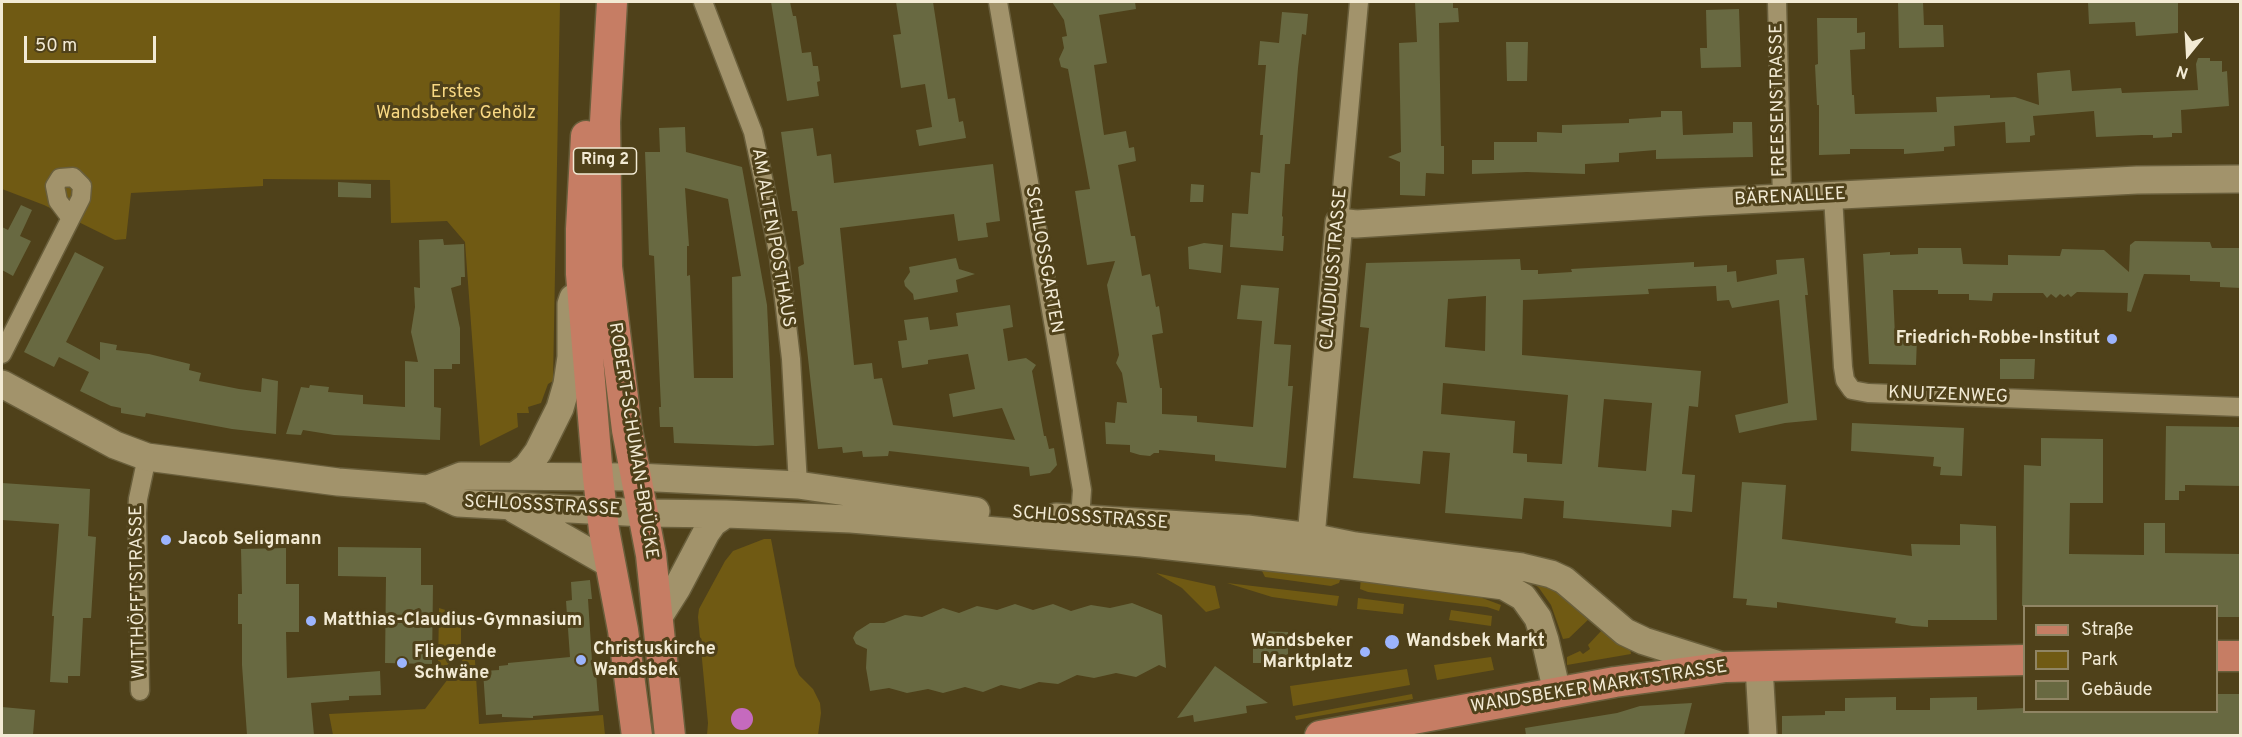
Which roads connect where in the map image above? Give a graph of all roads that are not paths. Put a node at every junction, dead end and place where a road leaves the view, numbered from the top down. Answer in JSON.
{"nodes":[{"id":1,"x":594,"y":2,"type":"edge"},
{"id":2,"x":612,"y":2,"type":"edge"},
{"id":3,"x":703,"y":2,"type":"edge"},
{"id":4,"x":998,"y":2,"type":"edge"},
{"id":5,"x":1359,"y":2,"type":"edge"},
{"id":6,"x":1777,"y":2,"type":"edge"},
{"id":7,"x":2241,"y":179,"type":"edge"},
{"id":8,"x":1833,"y":196,"type":"junction"},
{"id":9,"x":1782,"y":198,"type":"junction"},
{"id":10,"x":70,"y":217,"type":"dead end"},
{"id":11,"x":1339,"y":222,"type":"junction"},
{"id":12,"x":581,"y":274,"type":"junction"},
{"id":13,"x":2,"y":354,"type":"edge"},
{"id":14,"x":2,"y":384,"type":"edge"},
{"id":15,"x":2241,"y":407,"type":"edge"},
{"id":16,"x":147,"y":457,"type":"junction"},
{"id":17,"x":516,"y":476,"type":"junction"},
{"id":18,"x":598,"y":477,"type":"junction"},
{"id":19,"x":638,"y":477,"type":"junction"},
{"id":20,"x":798,"y":485,"type":"junction"},
{"id":21,"x":428,"y":489,"type":"junction"},
{"id":22,"x":510,"y":507,"type":"junction"},
{"id":23,"x":601,"y":511,"type":"junction"},
{"id":24,"x":644,"y":513,"type":"junction"},
{"id":25,"x":726,"y":514,"type":"junction"},
{"id":26,"x":1080,"y":519,"type":"junction"},
{"id":27,"x":1311,"y":537,"type":"junction"},
{"id":28,"x":1273,"y":557,"type":"junction"},
{"id":29,"x":610,"y":564,"type":"junction"},
{"id":30,"x":1332,"y":564,"type":"junction"},
{"id":31,"x":658,"y":618,"type":"junction"},
{"id":32,"x":2218,"y":656,"type":"edge"},
{"id":33,"x":2241,"y":656,"type":"edge"},
{"id":34,"x":2023,"y":660,"type":"edge"},
{"id":35,"x":1759,"y":666,"type":"junction"},
{"id":36,"x":1726,"y":667,"type":"junction"},
{"id":37,"x":140,"y":691,"type":"dead end"},
{"id":38,"x":1557,"y":692,"type":"junction"},
{"id":39,"x":637,"y":735,"type":"edge"},
{"id":40,"x":670,"y":735,"type":"edge"},
{"id":41,"x":1320,"y":735,"type":"edge"},
{"id":42,"x":1763,"y":735,"type":"edge"}],
"edges":[{"from":1,"to":12,"type":"main road","name":"ROBERT-SCHUMAN-BRÜCKE","number":"Ring 2"},
{"from":2,"to":19,"type":"main road","name":"ROBERT-SCHUMAN-BRÜCKE","number":"Ring 2"},
{"from":3,"to":20,"type":"street","name":"AM ALTEN POSTHAUS"},
{"from":4,"to":26,"type":"street","name":"SCHLOSSGARTEN"},
{"from":5,"to":11,"type":"street","name":"CLAUDIUSSTRASSE"},
{"from":6,"to":9,"type":"street","name":"FREESENSTRASSE"},
{"from":7,"to":8,"type":"main road","name":"BÄRENALLEE"},
{"from":8,"to":9,"type":"main road","name":"BÄRENALLEE"},
{"from":8,"to":15,"type":"street","name":"KNUTZENWEG"},
{"from":9,"to":11,"type":"main road","name":"BÄRENALLEE"},
{"from":10,"to":13,"type":"street"},
{"from":11,"to":27,"type":"main road","name":"CLAUDIUSSTRASSE"},
{"from":12,"to":17,"type":"main road"},
{"from":12,"to":18,"type":"main road","name":"ROBERT-SCHUMAN-BRÜCKE","number":"Ring 2"},
{"from":14,"to":16,"type":"main road","name":"SCHLOSSSTRASSE"},
{"from":16,"to":21,"type":"main road","name":"SCHLOSSSTRASSE"},
{"from":16,"to":37,"type":"street","name":"WITTHÖFFTSTRASSE"},
{"from":17,"to":18,"type":"main road","name":"SCHLOSSSTRASSE"},
{"from":17,"to":21,"type":"main road","name":"SCHLOSSSTRASSE"},
{"from":18,"to":19,"type":"main road","name":"SCHLOSSSTRASSE"},
{"from":18,"to":23,"type":"main road","name":"ROBERT-SCHUMAN-BRÜCKE","number":"Ring 2"},
{"from":19,"to":20,"type":"main road","name":"SCHLOSSSTRASSE"},
{"from":19,"to":24,"type":"main road","name":"ROBERT-SCHUMAN-BRÜCKE","number":"Ring 2"},
{"from":20,"to":26,"type":"main road","name":"SCHLOSSSTRASSE"},
{"from":21,"to":22,"type":"main road","name":"SCHLOSSSTRASSE"},
{"from":22,"to":23,"type":"main road","name":"SCHLOSSSTRASSE"},
{"from":22,"to":29,"type":"main road"},
{"from":23,"to":24,"type":"main road","name":"SCHLOSSSTRASSE"},
{"from":23,"to":29,"type":"main road","name":"ROBERT-SCHUMAN-BRÜCKE","number":"Ring 2"},
{"from":24,"to":25,"type":"main road","name":"SCHLOSSSTRASSE"},
{"from":24,"to":31,"type":"main road","name":"ROBERT-SCHUMAN-BRÜCKE","number":"Ring 2"},
{"from":25,"to":28,"type":"main road","name":"SCHLOSSSTRASSE"},
{"from":25,"to":31,"type":"main road"},
{"from":26,"to":27,"type":"main road","name":"SCHLOSSSTRASSE"},
{"from":27,"to":28,"type":"main road"},
{"from":27,"to":30,"type":"main road"},
{"from":27,"to":36,"type":"main road","name":"SCHLOSSSTRASSE"},
{"from":28,"to":30,"type":"main road","name":"SCHLOSSSTRASSE"},
{"from":29,"to":39,"type":"main road","name":"ROBERT-SCHUMAN-BRÜCKE","number":"Ring 2"},
{"from":30,"to":38,"type":"main road","name":"SCHLOSSSTRASSE"},
{"from":31,"to":40,"type":"main road","name":"ROBERT-SCHUMAN-BRÜCKE","number":"Ring 2"},
{"from":32,"to":33,"type":"main road"},
{"from":34,"to":35,"type":"main road","name":"WANDSBEKER MARKTSTRASSE"},
{"from":35,"to":36,"type":"main road","name":"WANDSBEKER MARKTSTRASSE"},
{"from":35,"to":42,"type":"main road"},
{"from":36,"to":38,"type":"main road","name":"WANDSBEKER MARKTSTRASSE"},
{"from":38,"to":41,"type":"main road","name":"WANDSBEKER MARKTSTRASSE"}]}
